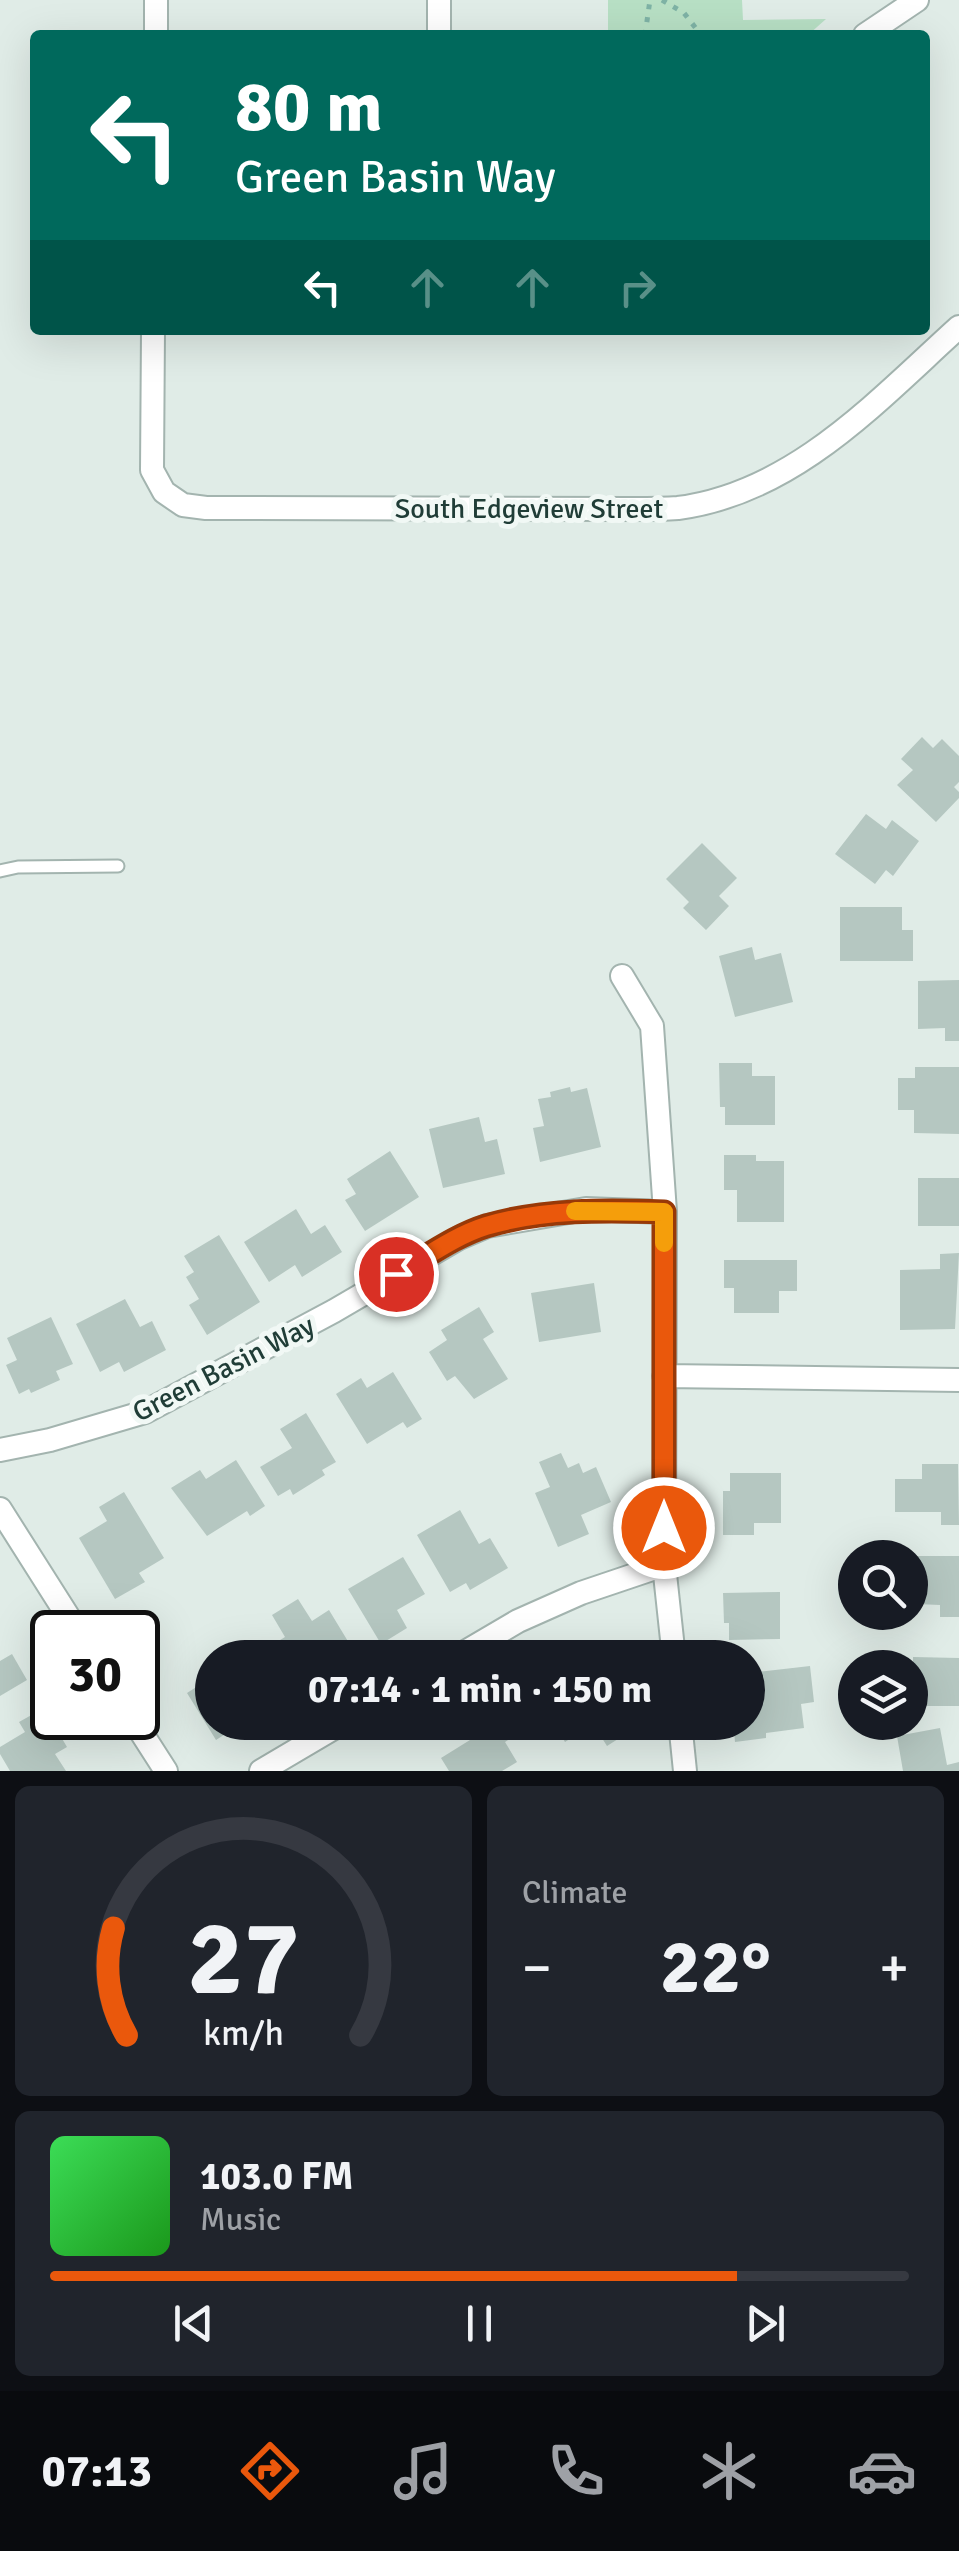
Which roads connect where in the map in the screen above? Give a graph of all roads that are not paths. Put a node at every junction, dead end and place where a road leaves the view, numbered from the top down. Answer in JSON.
{"nodes":[{"id":1,"x":156,"y":0,"type":"edge"},
{"id":2,"x":440,"y":0,"type":"edge"},
{"id":3,"x":917,"y":0,"type":"edge"},
{"id":4,"x":875,"y":20,"type":"edge"},
{"id":5,"x":156,"y":30,"type":"edge"},
{"id":6,"x":440,"y":30,"type":"edge"},
{"id":7,"x":959,"y":327,"type":"edge"},
{"id":8,"x":154,"y":335,"type":"edge"},
{"id":9,"x":118,"y":866,"type":"dead end"},
{"id":10,"x":0,"y":871,"type":"edge"},
{"id":11,"x":622,"y":976,"type":"dead end"},
{"id":12,"x":664,"y":1212,"type":"junction"},
{"id":13,"x":664,"y":1376,"type":"junction"},
{"id":14,"x":959,"y":1380,"type":"edge"},
{"id":15,"x":0,"y":1450,"type":"edge"},
{"id":16,"x":0,"y":1509,"type":"edge"},
{"id":17,"x":664,"y":1565,"type":"junction"},
{"id":18,"x":64,"y":1610,"type":"edge"},
{"id":19,"x":486,"y":1640,"type":"edge"},
{"id":20,"x":672,"y":1640,"type":"edge"},
{"id":21,"x":146,"y":1740,"type":"edge"},
{"id":22,"x":314,"y":1740,"type":"edge"},
{"id":23,"x":682,"y":1740,"type":"edge"},
{"id":24,"x":166,"y":1771,"type":"edge"},
{"id":25,"x":261,"y":1771,"type":"edge"},
{"id":26,"x":685,"y":1771,"type":"edge"}],
"edges":[{"from":1,"to":5,"type":"street"},
{"from":2,"to":6,"type":"street"},
{"from":3,"to":4,"type":"street"},
{"from":7,"to":8,"type":"street","name":"South Edgeview Street"},
{"from":9,"to":10,"type":"lane"},
{"from":11,"to":12,"type":"street"},
{"from":12,"to":13,"type":"street"},
{"from":12,"to":15,"type":"street","name":"Green Basin Way"},
{"from":13,"to":14,"type":"street"},
{"from":13,"to":17,"type":"street"},
{"from":16,"to":18,"type":"street"},
{"from":17,"to":19,"type":"street"},
{"from":17,"to":20,"type":"street"},
{"from":21,"to":24,"type":"street"},
{"from":22,"to":25,"type":"street"},
{"from":23,"to":26,"type":"street"}]}
